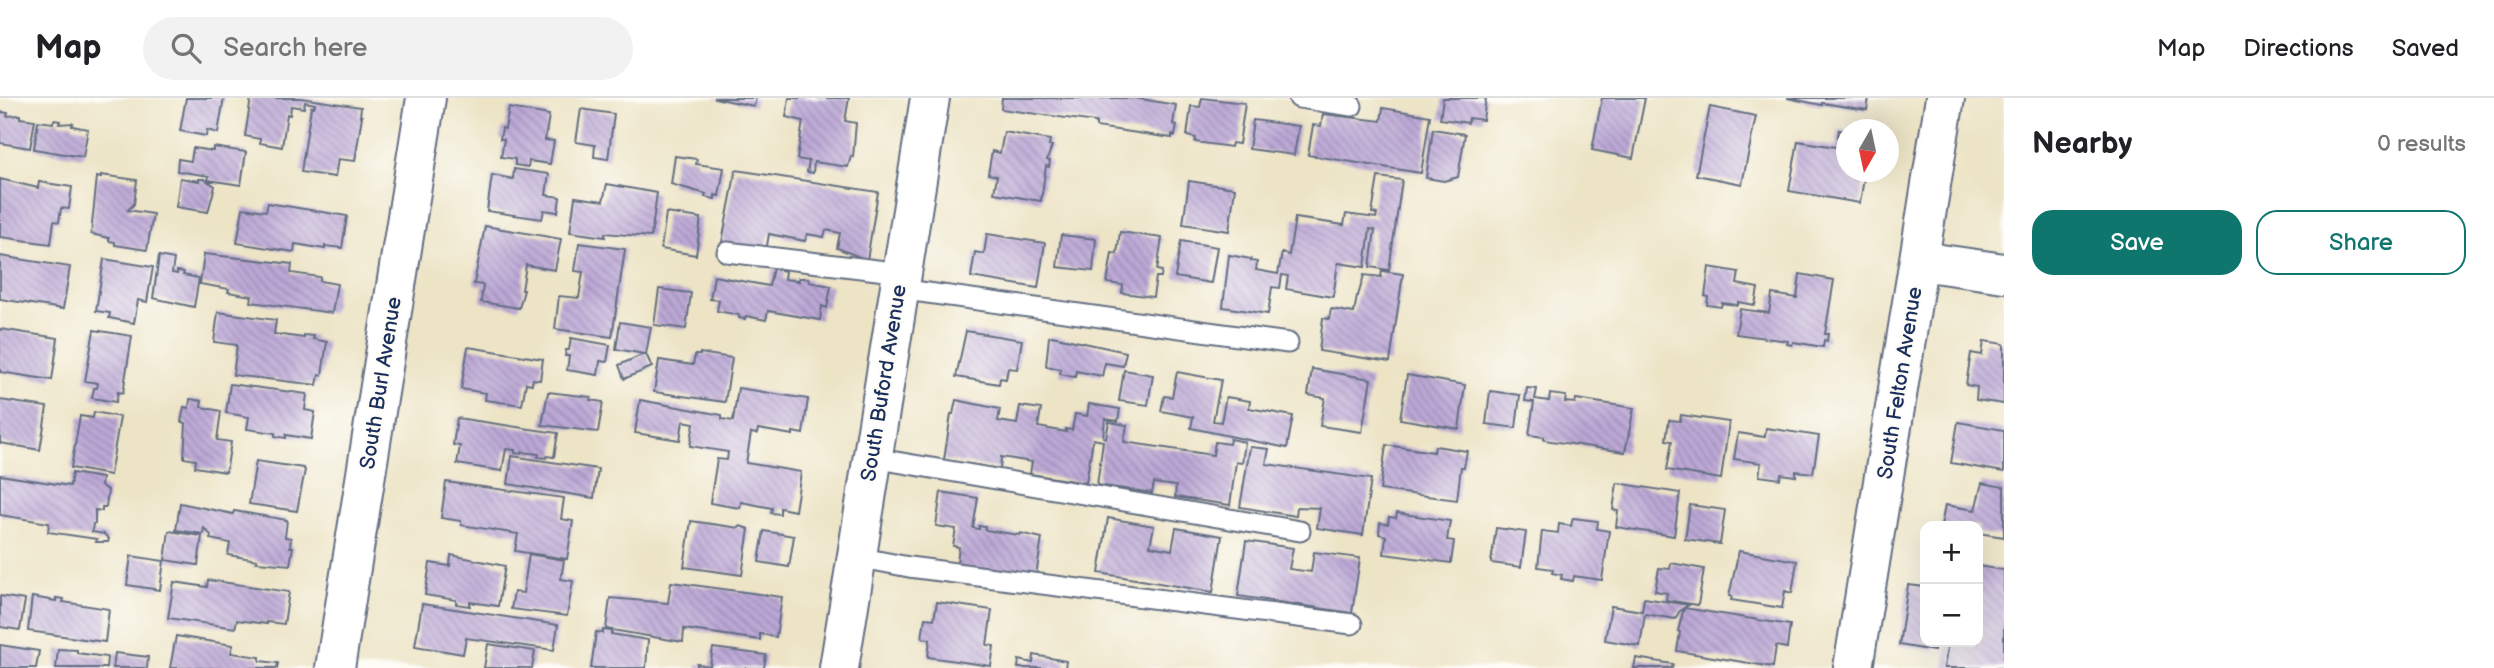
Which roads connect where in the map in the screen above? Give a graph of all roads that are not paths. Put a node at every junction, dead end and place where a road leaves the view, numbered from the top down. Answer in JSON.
{"nodes":[{"id":1,"x":426,"y":98,"type":"edge"},
{"id":2,"x":930,"y":98,"type":"edge"},
{"id":3,"x":1300,"y":98,"type":"edge"},
{"id":4,"x":1945,"y":98,"type":"edge"},
{"id":5,"x":1352,"y":106,"type":"dead end"},
{"id":6,"x":727,"y":251,"type":"dead end"},
{"id":7,"x":1920,"y":261,"type":"junction"},
{"id":8,"x":2004,"y":273,"type":"edge"},
{"id":9,"x":901,"y":281,"type":"junction"},
{"id":10,"x":1288,"y":343,"type":"dead end"},
{"id":11,"x":873,"y":458,"type":"junction"},
{"id":12,"x":1300,"y":531,"type":"dead end"},
{"id":13,"x":857,"y":557,"type":"junction"},
{"id":14,"x":1352,"y":624,"type":"dead end"},
{"id":15,"x":335,"y":668,"type":"edge"},
{"id":16,"x":839,"y":668,"type":"edge"},
{"id":17,"x":1853,"y":668,"type":"edge"}],
"edges":[{"from":1,"to":15,"type":"street","name":"South Burl Avenue"},
{"from":2,"to":9,"type":"street","name":"South Buford Avenue"},
{"from":3,"to":5,"type":"lane"},
{"from":4,"to":7,"type":"street","name":"South Felton Avenue"},
{"from":6,"to":9,"type":"lane"},
{"from":7,"to":8,"type":"street"},
{"from":7,"to":17,"type":"street","name":"South Felton Avenue"},
{"from":9,"to":10,"type":"lane"},
{"from":9,"to":11,"type":"street","name":"South Buford Avenue"},
{"from":11,"to":12,"type":"lane"},
{"from":11,"to":13,"type":"street","name":"South Buford Avenue"},
{"from":13,"to":14,"type":"lane"},
{"from":13,"to":16,"type":"street","name":"South Buford Avenue"}]}
